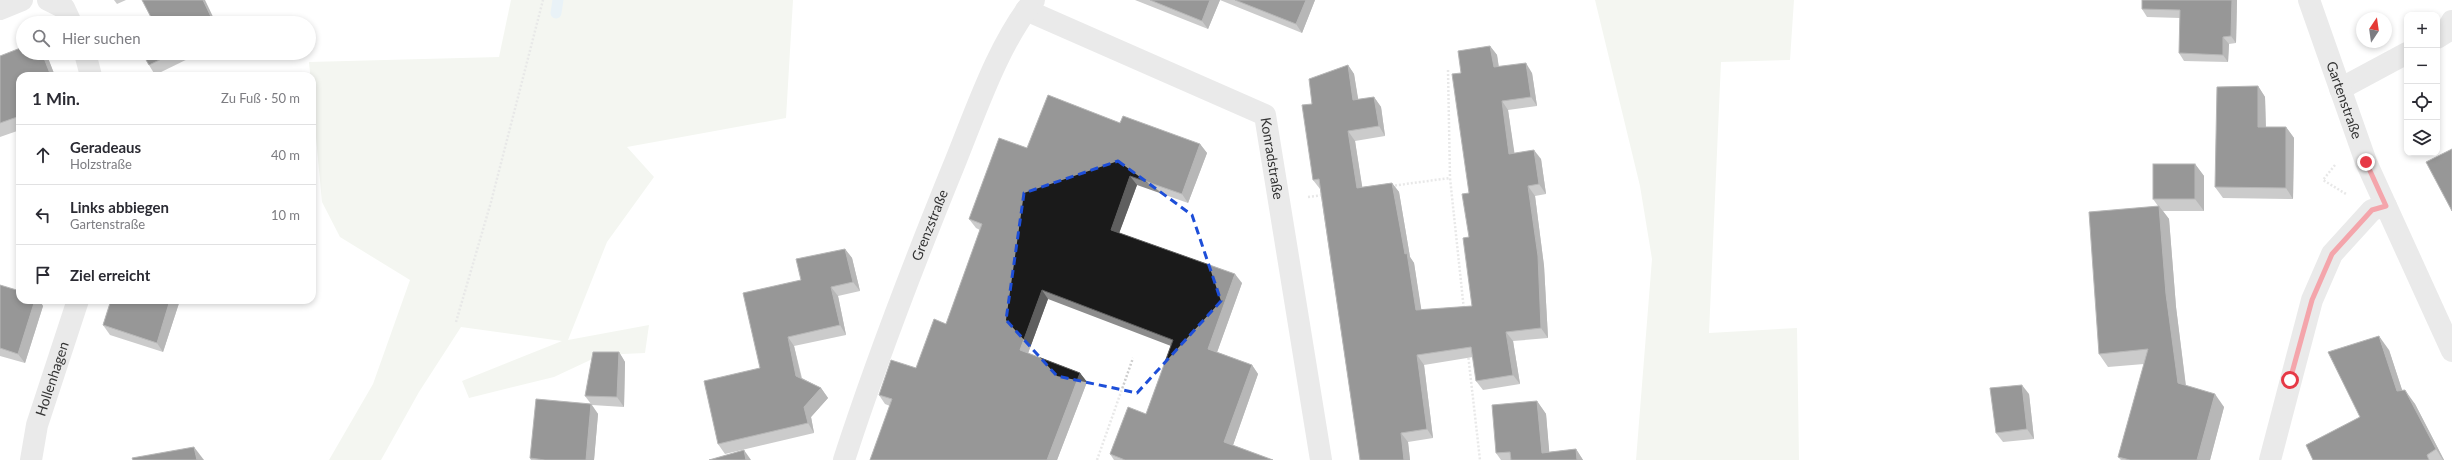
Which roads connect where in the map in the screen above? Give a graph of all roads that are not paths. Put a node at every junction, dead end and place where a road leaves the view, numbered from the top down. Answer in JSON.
{"nodes":[{"id":1,"x":22,"y":0,"type":"edge"},
{"id":2,"x":48,"y":0,"type":"edge"},
{"id":3,"x":2308,"y":0,"type":"edge"},
{"id":4,"x":1030,"y":5,"type":"edge"},
{"id":5,"x":0,"y":9,"type":"edge"},
{"id":6,"x":68,"y":16,"type":"edge"},
{"id":7,"x":2452,"y":21,"type":"edge"},
{"id":8,"x":2440,"y":36,"type":"edge"},
{"id":9,"x":2404,"y":56,"type":"edge"},
{"id":10,"x":87,"y":60,"type":"edge"},
{"id":11,"x":90,"y":72,"type":"edge"},
{"id":12,"x":2340,"y":89,"type":"junction"},
{"id":13,"x":2386,"y":206,"type":"junction"},
{"id":14,"x":77,"y":304,"type":"edge"},
{"id":15,"x":2452,"y":351,"type":"edge"},
{"id":16,"x":31,"y":460,"type":"edge"},
{"id":17,"x":844,"y":460,"type":"edge"},
{"id":18,"x":1320,"y":460,"type":"edge"},
{"id":19,"x":2270,"y":460,"type":"edge"}],
"edges":[{"from":1,"to":5,"type":"street"},
{"from":2,"to":6,"type":"street"},
{"from":3,"to":12,"type":"street","name":"Gartenstraße"},
{"from":4,"to":17,"type":"street","name":"Grenzstraße"},
{"from":4,"to":18,"type":"street","name":"Konradstraße"},
{"from":7,"to":8,"type":"street"},
{"from":9,"to":12,"type":"street"},
{"from":10,"to":11,"type":"street"},
{"from":12,"to":13,"type":"street","name":"Gartenstraße"},
{"from":13,"to":15,"type":"street","name":"Gartenstraße"},
{"from":13,"to":19,"type":"street"},
{"from":14,"to":16,"type":"street","name":"Hollenhagen"}]}
